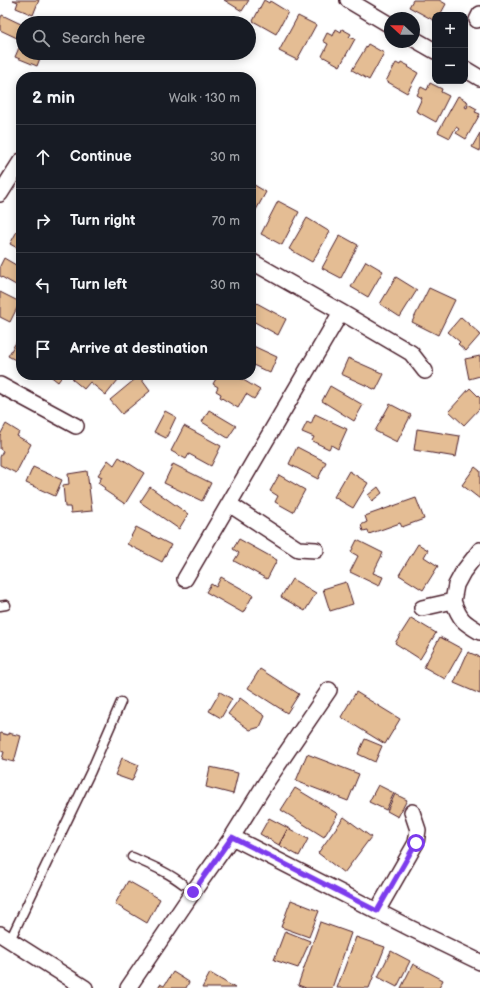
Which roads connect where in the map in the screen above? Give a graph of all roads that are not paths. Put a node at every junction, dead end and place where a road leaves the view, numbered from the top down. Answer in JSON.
{"nodes":[{"id":1,"x":348,"y":0,"type":"edge"},
{"id":2,"x":384,"y":21,"type":"edge"},
{"id":3,"x":420,"y":43,"type":"edge"},
{"id":4,"x":432,"y":50,"type":"edge"},
{"id":5,"x":468,"y":71,"type":"edge"},
{"id":6,"x":480,"y":78,"type":"edge"},
{"id":7,"x":16,"y":173,"type":"edge"},
{"id":8,"x":0,"y":194,"type":"edge"},
{"id":9,"x":256,"y":264,"type":"edge"},
{"id":10,"x":341,"y":312,"type":"junction"},
{"id":11,"x":425,"y":371,"type":"dead end"},
{"id":12,"x":0,"y":385,"type":"edge"},
{"id":13,"x":76,"y":426,"type":"dead end"},
{"id":14,"x":229,"y":504,"type":"junction"},
{"id":15,"x":316,"y":550,"type":"dead end"},
{"id":16,"x":480,"y":550,"type":"edge"},
{"id":17,"x":185,"y":579,"type":"dead end"},
{"id":18,"x":453,"y":601,"type":"junction"},
{"id":19,"x":422,"y":608,"type":"dead end"},
{"id":20,"x":480,"y":632,"type":"edge"},
{"id":21,"x":329,"y":690,"type":"dead end"},
{"id":22,"x":121,"y":702,"type":"dead end"},
{"id":23,"x":412,"y":812,"type":"dead end"},
{"id":24,"x":232,"y":837,"type":"junction"},
{"id":25,"x":132,"y":857,"type":"dead end"},
{"id":26,"x":183,"y":884,"type":"dead end"},
{"id":27,"x":377,"y":911,"type":"junction"},
{"id":28,"x":5,"y":937,"type":"edge"},
{"id":29,"x":480,"y":962,"type":"edge"},
{"id":30,"x":85,"y":988,"type":"edge"},
{"id":31,"x":128,"y":988,"type":"edge"}],
"edges":[{"from":1,"to":2,"type":"street"},
{"from":3,"to":4,"type":"street"},
{"from":5,"to":6,"type":"street"},
{"from":7,"to":8,"type":"street"},
{"from":9,"to":10,"type":"street"},
{"from":10,"to":11,"type":"street"},
{"from":10,"to":14,"type":"street"},
{"from":12,"to":13,"type":"street"},
{"from":14,"to":15,"type":"street"},
{"from":14,"to":17,"type":"street"},
{"from":16,"to":18,"type":"street"},
{"from":18,"to":19,"type":"street"},
{"from":18,"to":20,"type":"street"},
{"from":21,"to":24,"type":"street"},
{"from":22,"to":28,"type":"lane"},
{"from":23,"to":27,"type":"street"},
{"from":24,"to":27,"type":"street"},
{"from":24,"to":31,"type":"street"},
{"from":25,"to":26,"type":"lane"},
{"from":27,"to":29,"type":"street"},
{"from":28,"to":30,"type":"street"}]}
